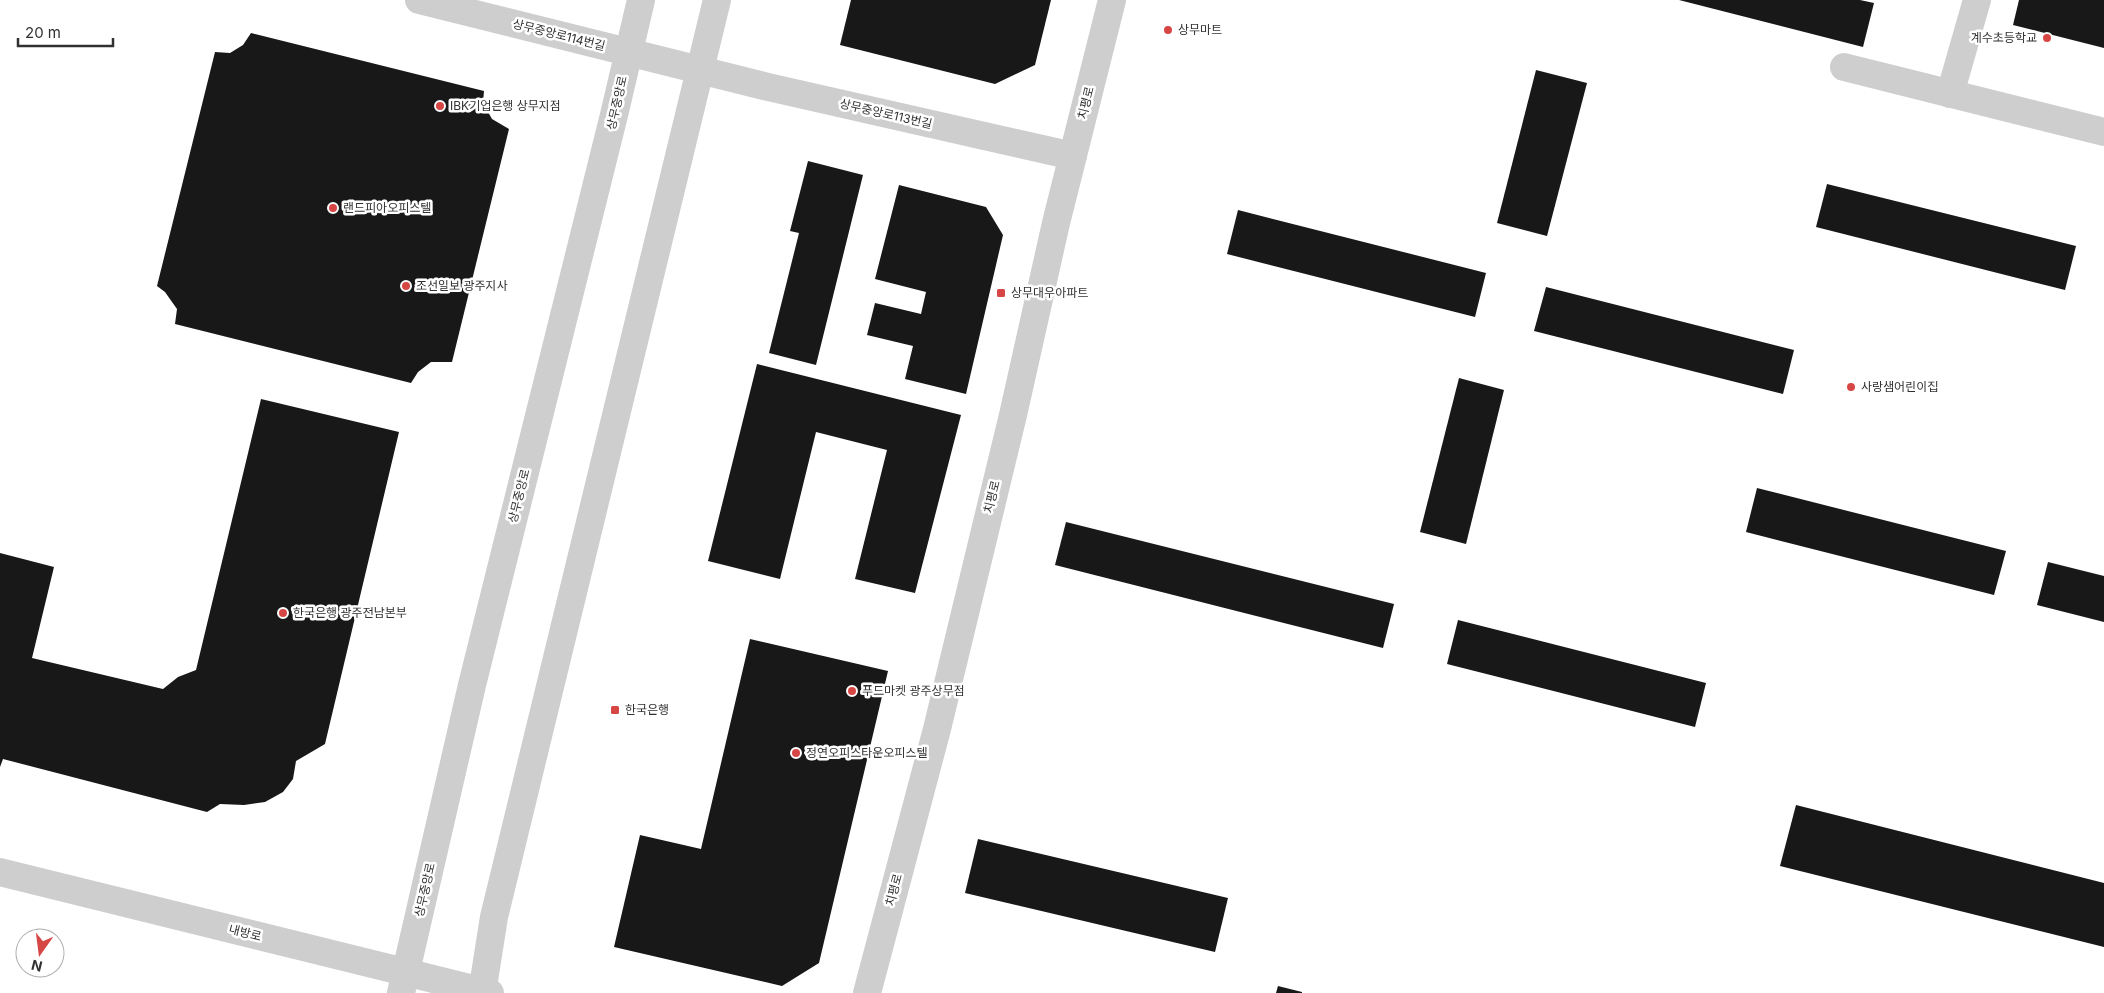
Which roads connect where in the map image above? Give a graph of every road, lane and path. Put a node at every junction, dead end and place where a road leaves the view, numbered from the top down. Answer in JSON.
{"nodes":[{"id":1,"x":418,"y":0,"type":"edge"},
{"id":2,"x":641,"y":0,"type":"edge"},
{"id":3,"x":718,"y":0,"type":"edge"},
{"id":4,"x":1112,"y":0,"type":"edge"},
{"id":5,"x":1977,"y":0,"type":"edge"},
{"id":6,"x":629,"y":52,"type":"junction"},
{"id":7,"x":1844,"y":67,"type":"dead end"},
{"id":8,"x":700,"y":70,"type":"junction"},
{"id":9,"x":1950,"y":94,"type":"junction"},
{"id":10,"x":2104,"y":132,"type":"edge"},
{"id":11,"x":1073,"y":156,"type":"junction"},
{"id":12,"x":0,"y":872,"type":"edge"},
{"id":13,"x":404,"y":983,"type":"edge"},
{"id":14,"x":485,"y":992,"type":"edge"},
{"id":15,"x":867,"y":993,"type":"edge"}],
"edges":[{"from":1,"to":6,"type":"street","name":"상무중앙로114번길"},
{"from":2,"to":6,"type":"street","name":"상무중앙로"},
{"from":3,"to":8,"type":"street"},
{"from":4,"to":11,"type":"street","name":"치평로"},
{"from":5,"to":9,"type":"street"},
{"from":6,"to":8,"type":"street","name":"상무중앙로114번길"},
{"from":6,"to":13,"type":"street","name":"상무중앙로"},
{"from":7,"to":9,"type":"street"},
{"from":8,"to":11,"type":"street","name":"상무중앙로113번길"},
{"from":8,"to":14,"type":"street"},
{"from":9,"to":10,"type":"street"},
{"from":11,"to":15,"type":"street","name":"치평로"},
{"from":12,"to":13,"type":"street","name":"내방로"},
{"from":13,"to":14,"type":"street","name":"내방로"}]}
